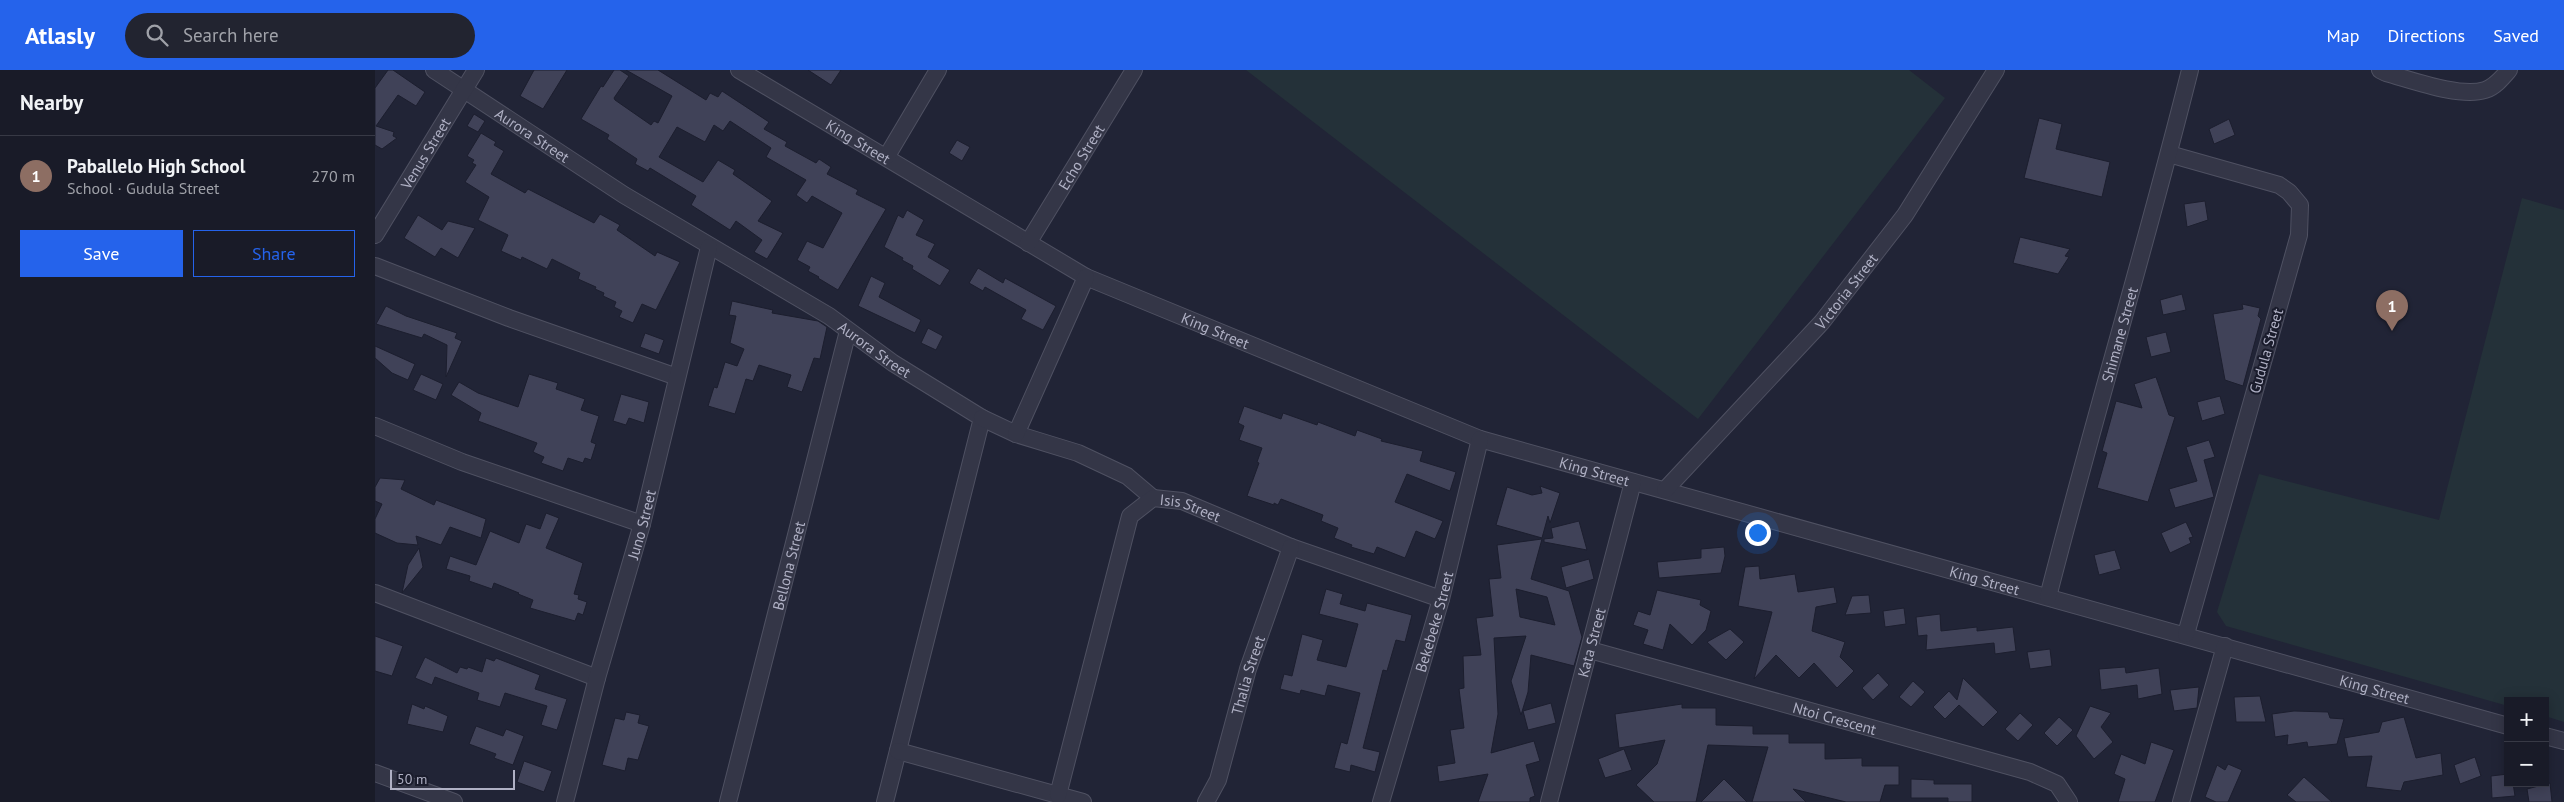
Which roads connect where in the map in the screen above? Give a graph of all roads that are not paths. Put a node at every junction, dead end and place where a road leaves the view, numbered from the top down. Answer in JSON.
{"nodes":[{"id":1,"x":434,"y":70,"type":"edge"},
{"id":2,"x":475,"y":70,"type":"edge"},
{"id":3,"x":938,"y":70,"type":"edge"},
{"id":4,"x":1134,"y":70,"type":"edge"},
{"id":5,"x":1996,"y":70,"type":"edge"},
{"id":6,"x":2190,"y":70,"type":"edge"},
{"id":7,"x":2380,"y":70,"type":"edge"},
{"id":8,"x":2509,"y":70,"type":"edge"},
{"id":9,"x":749,"y":73,"type":"edge"},
{"id":10,"x":462,"y":90,"type":"junction"},
{"id":11,"x":2169,"y":154,"type":"junction"},
{"id":12,"x":887,"y":156,"type":"junction"},
{"id":13,"x":380,"y":217,"type":"edge"},
{"id":14,"x":375,"y":235,"type":"edge"},
{"id":15,"x":1027,"y":243,"type":"junction"},
{"id":16,"x":709,"y":247,"type":"junction"},
{"id":17,"x":375,"y":266,"type":"edge"},
{"id":18,"x":1086,"y":277,"type":"junction"},
{"id":19,"x":848,"y":331,"type":"junction"},
{"id":20,"x":677,"y":377,"type":"junction"},
{"id":21,"x":982,"y":418,"type":"junction"},
{"id":22,"x":375,"y":426,"type":"edge"},
{"id":23,"x":1016,"y":434,"type":"junction"},
{"id":24,"x":1480,"y":439,"type":"junction"},
{"id":25,"x":1633,"y":482,"type":"junction"},
{"id":26,"x":1665,"y":490,"type":"junction"},
{"id":27,"x":1153,"y":498,"type":"junction"},
{"id":28,"x":642,"y":524,"type":"junction"},
{"id":29,"x":1291,"y":547,"type":"junction"},
{"id":30,"x":375,"y":593,"type":"edge"},
{"id":31,"x":2048,"y":597,"type":"junction"},
{"id":32,"x":1441,"y":598,"type":"junction"},
{"id":33,"x":2186,"y":634,"type":"junction"},
{"id":34,"x":2225,"y":646,"type":"junction"},
{"id":35,"x":1590,"y":650,"type":"junction"},
{"id":36,"x":597,"y":678,"type":"junction"},
{"id":37,"x":2504,"y":725,"type":"edge"},
{"id":38,"x":2549,"y":737,"type":"edge"},
{"id":39,"x":2564,"y":741,"type":"edge"},
{"id":40,"x":898,"y":751,"type":"junction"},
{"id":41,"x":375,"y":773,"type":"edge"},
{"id":42,"x":1058,"y":795,"type":"junction"},
{"id":43,"x":454,"y":802,"type":"edge"},
{"id":44,"x":565,"y":802,"type":"edge"},
{"id":45,"x":728,"y":802,"type":"edge"},
{"id":46,"x":885,"y":802,"type":"edge"},
{"id":47,"x":1083,"y":802,"type":"edge"},
{"id":48,"x":1206,"y":802,"type":"edge"},
{"id":49,"x":1381,"y":802,"type":"edge"},
{"id":50,"x":1549,"y":802,"type":"edge"},
{"id":51,"x":2069,"y":802,"type":"edge"},
{"id":52,"x":2181,"y":802,"type":"edge"}],
"edges":[{"from":1,"to":10,"type":"street","name":"Aurora Street"},
{"from":2,"to":10,"type":"street","name":"Venus Street"},
{"from":3,"to":12,"type":"street"},
{"from":4,"to":15,"type":"street","name":"Echo Street"},
{"from":5,"to":26,"type":"street","name":"Victoria Street"},
{"from":6,"to":11,"type":"street","name":"Shimane Street"},
{"from":7,"to":8,"type":"street"},
{"from":9,"to":12,"type":"street","name":"King Street"},
{"from":10,"to":13,"type":"street","name":"Venus Street"},
{"from":10,"to":16,"type":"street","name":"Aurora Street"},
{"from":11,"to":31,"type":"street","name":"Shimane Street"},
{"from":11,"to":33,"type":"street","name":"Gudula Street"},
{"from":12,"to":15,"type":"street","name":"King Street"},
{"from":13,"to":14,"type":"street","name":"Venus Street"},
{"from":15,"to":18,"type":"street","name":"King Street"},
{"from":16,"to":19,"type":"street","name":"Aurora Street"},
{"from":16,"to":20,"type":"street","name":"Juno Street"},
{"from":17,"to":20,"type":"street"},
{"from":18,"to":23,"type":"street"},
{"from":18,"to":24,"type":"street","name":"King Street"},
{"from":19,"to":21,"type":"street","name":"Aurora Street"},
{"from":19,"to":45,"type":"street","name":"Bellona Street"},
{"from":20,"to":28,"type":"street","name":"Juno Street"},
{"from":21,"to":23,"type":"street","name":"Aurora Street"},
{"from":21,"to":40,"type":"street"},
{"from":22,"to":28,"type":"street"},
{"from":23,"to":27,"type":"street","name":"Aurora Street"},
{"from":24,"to":25,"type":"street","name":"King Street"},
{"from":24,"to":32,"type":"street","name":"Bekebeke Street"},
{"from":25,"to":26,"type":"street","name":"King Street"},
{"from":25,"to":35,"type":"street","name":"Kata Street"},
{"from":26,"to":31,"type":"street","name":"King Street"},
{"from":27,"to":29,"type":"street","name":"Isis Street"},
{"from":27,"to":42,"type":"street","name":"Isis Street"},
{"from":28,"to":36,"type":"street","name":"Juno Street"},
{"from":29,"to":32,"type":"street","name":"Isis Street"},
{"from":29,"to":48,"type":"street","name":"Thalia Street"},
{"from":30,"to":36,"type":"street"},
{"from":31,"to":33,"type":"street","name":"King Street"},
{"from":32,"to":49,"type":"street","name":"Bekebeke Street"},
{"from":33,"to":34,"type":"street","name":"King Street"},
{"from":34,"to":37,"type":"street","name":"King Street"},
{"from":34,"to":52,"type":"street"},
{"from":35,"to":50,"type":"street","name":"Kata Street"},
{"from":35,"to":51,"type":"street","name":"Ntoi Crescent"},
{"from":36,"to":44,"type":"street","name":"Juno Street"},
{"from":38,"to":39,"type":"street"},
{"from":40,"to":42,"type":"street"},
{"from":40,"to":46,"type":"street"},
{"from":41,"to":43,"type":"street"},
{"from":42,"to":47,"type":"street"}]}
